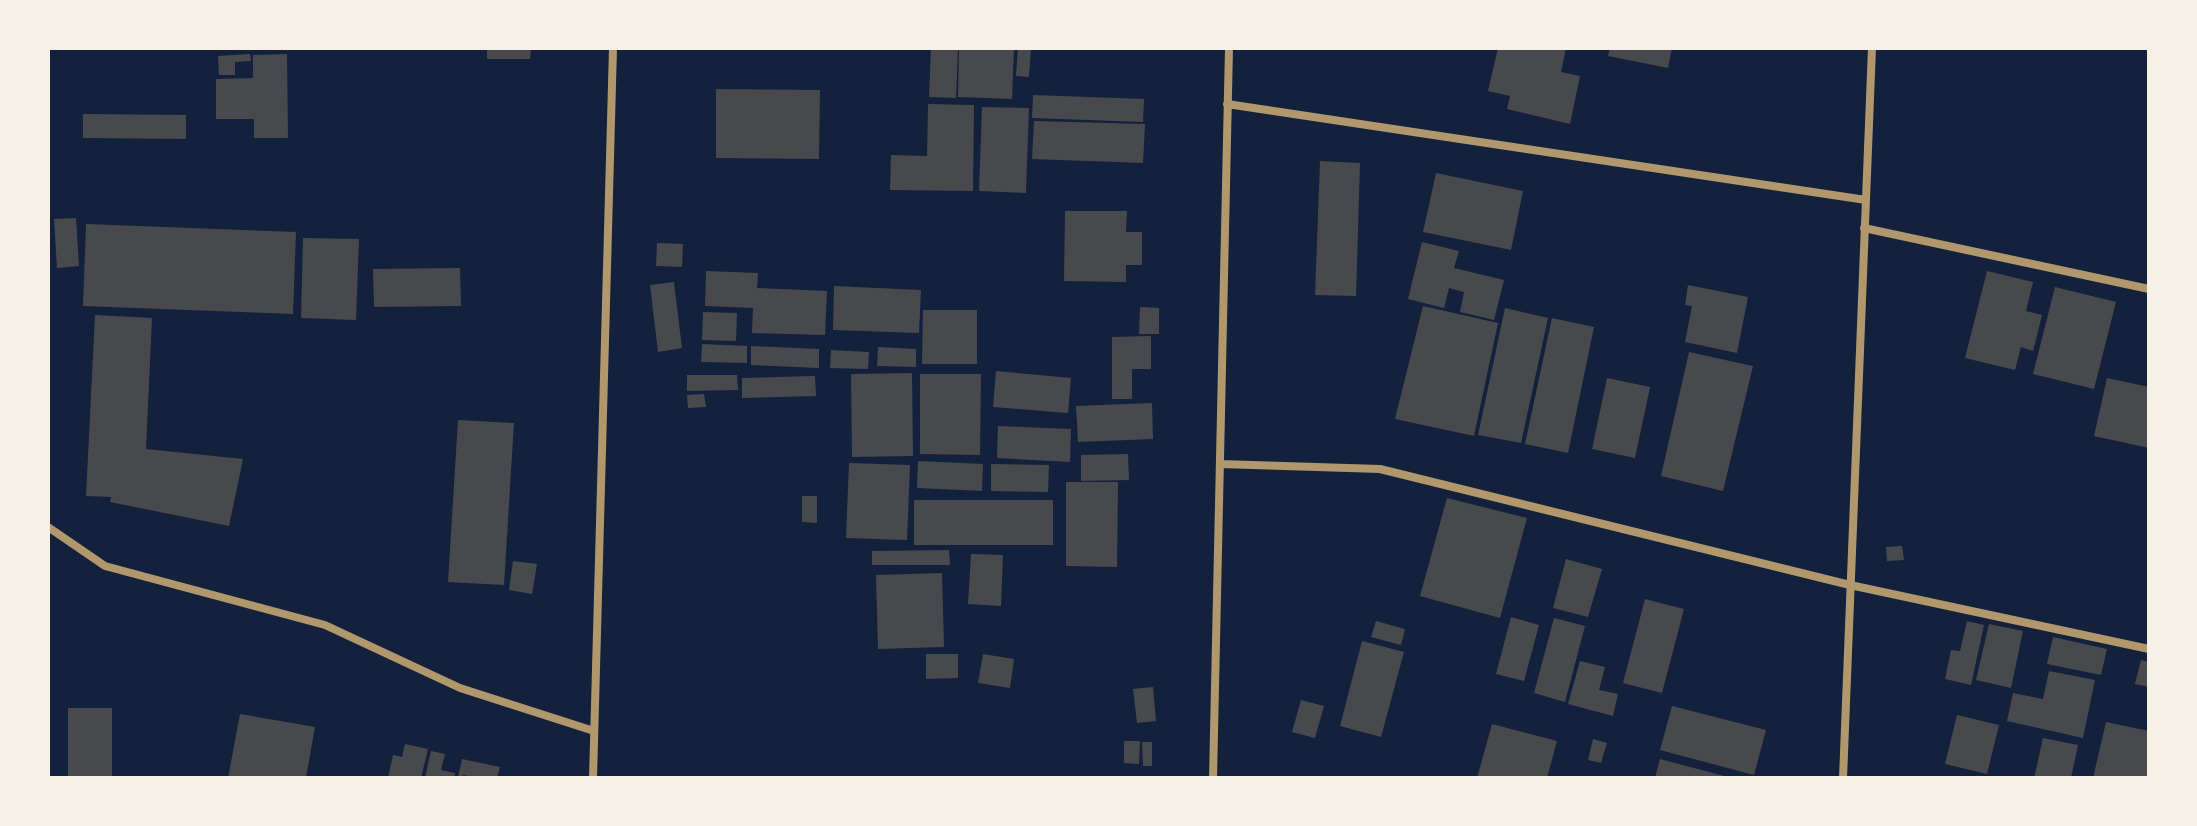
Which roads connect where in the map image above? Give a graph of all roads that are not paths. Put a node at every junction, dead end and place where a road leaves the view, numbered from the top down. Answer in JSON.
{"nodes":[{"id":1,"x":613,"y":48,"type":"edge"},
{"id":2,"x":1229,"y":48,"type":"edge"},
{"id":3,"x":1872,"y":48,"type":"edge"},
{"id":4,"x":1227,"y":104,"type":"junction"},
{"id":5,"x":1866,"y":200,"type":"junction"},
{"id":6,"x":1864,"y":228,"type":"junction"},
{"id":7,"x":2149,"y":289,"type":"edge"},
{"id":8,"x":1220,"y":464,"type":"junction"},
{"id":9,"x":48,"y":527,"type":"edge"},
{"id":10,"x":1850,"y":585,"type":"junction"},
{"id":11,"x":2149,"y":649,"type":"edge"},
{"id":12,"x":594,"y":731,"type":"junction"},
{"id":13,"x":593,"y":778,"type":"edge"},
{"id":14,"x":1214,"y":778,"type":"edge"},
{"id":15,"x":1843,"y":778,"type":"edge"}],
"edges":[{"from":1,"to":12,"type":"street"},
{"from":2,"to":4,"type":"street"},
{"from":3,"to":5,"type":"street"},
{"from":4,"to":5,"type":"street"},
{"from":4,"to":8,"type":"street"},
{"from":5,"to":6,"type":"street"},
{"from":6,"to":7,"type":"street"},
{"from":6,"to":10,"type":"street"},
{"from":8,"to":10,"type":"street"},
{"from":8,"to":14,"type":"street"},
{"from":9,"to":12,"type":"street"},
{"from":10,"to":11,"type":"street"},
{"from":10,"to":15,"type":"street"},
{"from":12,"to":13,"type":"street"}]}
